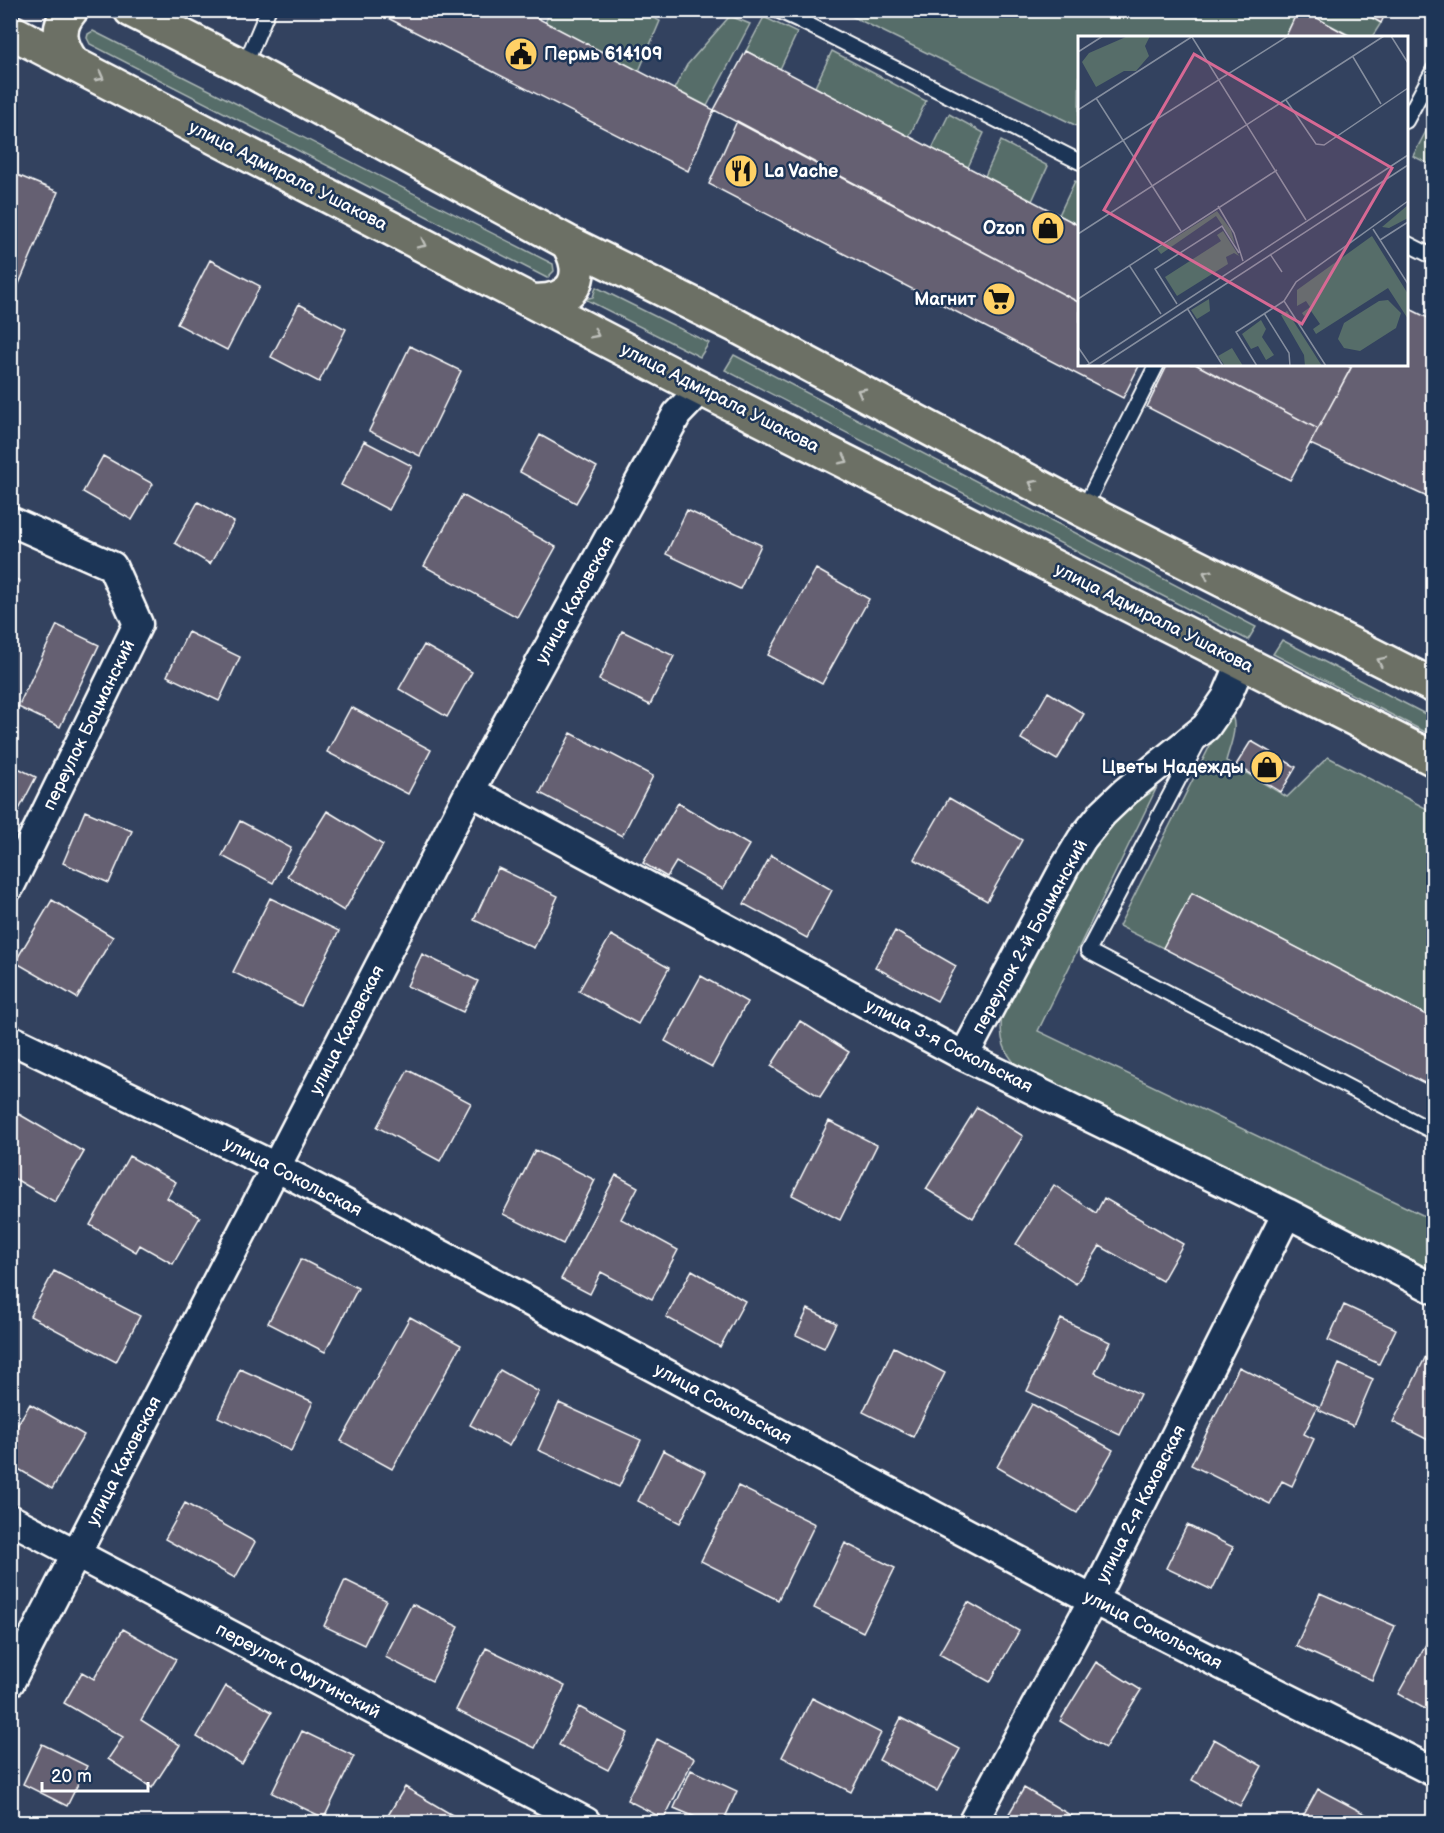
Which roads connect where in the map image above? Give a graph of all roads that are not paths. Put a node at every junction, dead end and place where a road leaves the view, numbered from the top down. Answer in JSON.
{"nodes":[{"id":1,"x":70,"y":10,"type":"edge"},
{"id":2,"x":131,"y":10,"type":"edge"},
{"id":3,"x":268,"y":10,"type":"edge"},
{"id":4,"x":777,"y":10,"type":"edge"},
{"id":5,"x":10,"y":31,"type":"edge"},
{"id":6,"x":72,"y":62,"type":"junction"},
{"id":7,"x":244,"y":67,"type":"junction"},
{"id":8,"x":1434,"y":69,"type":"edge"},
{"id":9,"x":1408,"y":119,"type":"edge"},
{"id":10,"x":1078,"y":161,"type":"edge"},
{"id":11,"x":567,"y":242,"type":"junction"},
{"id":12,"x":1408,"y":244,"type":"edge"},
{"id":13,"x":1434,"y":257,"type":"edge"},
{"id":14,"x":532,"y":301,"type":"junction"},
{"id":15,"x":1156,"y":366,"type":"edge"},
{"id":16,"x":702,"y":388,"type":"junction"},
{"id":17,"x":1083,"y":510,"type":"junction"},
{"id":18,"x":10,"y":521,"type":"edge"},
{"id":19,"x":1241,"y":663,"type":"junction"},
{"id":20,"x":1434,"y":686,"type":"edge"},
{"id":21,"x":1206,"y":727,"type":"junction"},
{"id":22,"x":1434,"y":759,"type":"edge"},
{"id":23,"x":470,"y":791,"type":"junction"},
{"id":24,"x":10,"y":886,"type":"edge"},
{"id":25,"x":10,"y":1039,"type":"edge"},
{"id":26,"x":964,"y":1056,"type":"junction"},
{"id":27,"x":1434,"y":1132,"type":"edge"},
{"id":28,"x":276,"y":1167,"type":"junction"},
{"id":29,"x":1287,"y":1214,"type":"junction"},
{"id":30,"x":1434,"y":1289,"type":"edge"},
{"id":31,"x":10,"y":1519,"type":"edge"},
{"id":32,"x":76,"y":1553,"type":"junction"},
{"id":33,"x":1093,"y":1600,"type":"junction"},
{"id":34,"x":10,"y":1682,"type":"edge"},
{"id":35,"x":1434,"y":1772,"type":"edge"},
{"id":36,"x":586,"y":1822,"type":"edge"},
{"id":37,"x":973,"y":1822,"type":"edge"}],
"edges":[{"from":1,"to":6,"type":"main road"},
{"from":2,"to":7,"type":"main road"},
{"from":3,"to":7,"type":"lane"},
{"from":4,"to":10,"type":"lane"},
{"from":5,"to":6,"type":"main road","name":"улица Адмирала Ушакова"},
{"from":6,"to":14,"type":"main road","name":"улица Адмирала Ушакова","one_way":true},
{"from":7,"to":11,"type":"main road"},
{"from":8,"to":9,"type":"lane"},
{"from":11,"to":14,"type":"main road"},
{"from":17,"to":11,"type":"main road","one_way":true},
{"from":12,"to":13,"type":"lane"},
{"from":14,"to":16,"type":"main road","name":"улица Адмирала Ушакова","one_way":true},
{"from":15,"to":17,"type":"lane"},
{"from":16,"to":19,"type":"main road","name":"улица Адмирала Ушакова","one_way":true},
{"from":16,"to":23,"type":"street","name":"улица Каховская"},
{"from":20,"to":17,"type":"main road","one_way":true},
{"from":18,"to":24,"type":"street","name":"переулок Боцманский"},
{"from":19,"to":21,"type":"street","name":"переулок 2-й Боцманский"},
{"from":19,"to":22,"type":"main road","name":"улица Адмирала Ушакова"},
{"from":21,"to":26,"type":"street","name":"переулок 2-й Боцманский"},
{"from":21,"to":27,"type":"lane"},
{"from":23,"to":26,"type":"street","name":"улица 3-я Сокольская"},
{"from":23,"to":28,"type":"street","name":"улица Каховская"},
{"from":25,"to":28,"type":"street","name":"улица Сокольская"},
{"from":26,"to":29,"type":"street","name":"улица 3-я Сокольская"},
{"from":28,"to":32,"type":"street","name":"улица Каховская"},
{"from":28,"to":33,"type":"street","name":"улица Сокольская"},
{"from":29,"to":30,"type":"street","name":"улица 3-я Сокольская"},
{"from":29,"to":33,"type":"street","name":"улица 2-я Каховская"},
{"from":31,"to":32,"type":"street","name":"переулок Омутинский"},
{"from":32,"to":34,"type":"street","name":"улица Каховская"},
{"from":32,"to":36,"type":"street","name":"переулок Омутинский"},
{"from":33,"to":35,"type":"street","name":"улица Сокольская"},
{"from":33,"to":37,"type":"street","name":"улица 2-я Каховская"}]}
